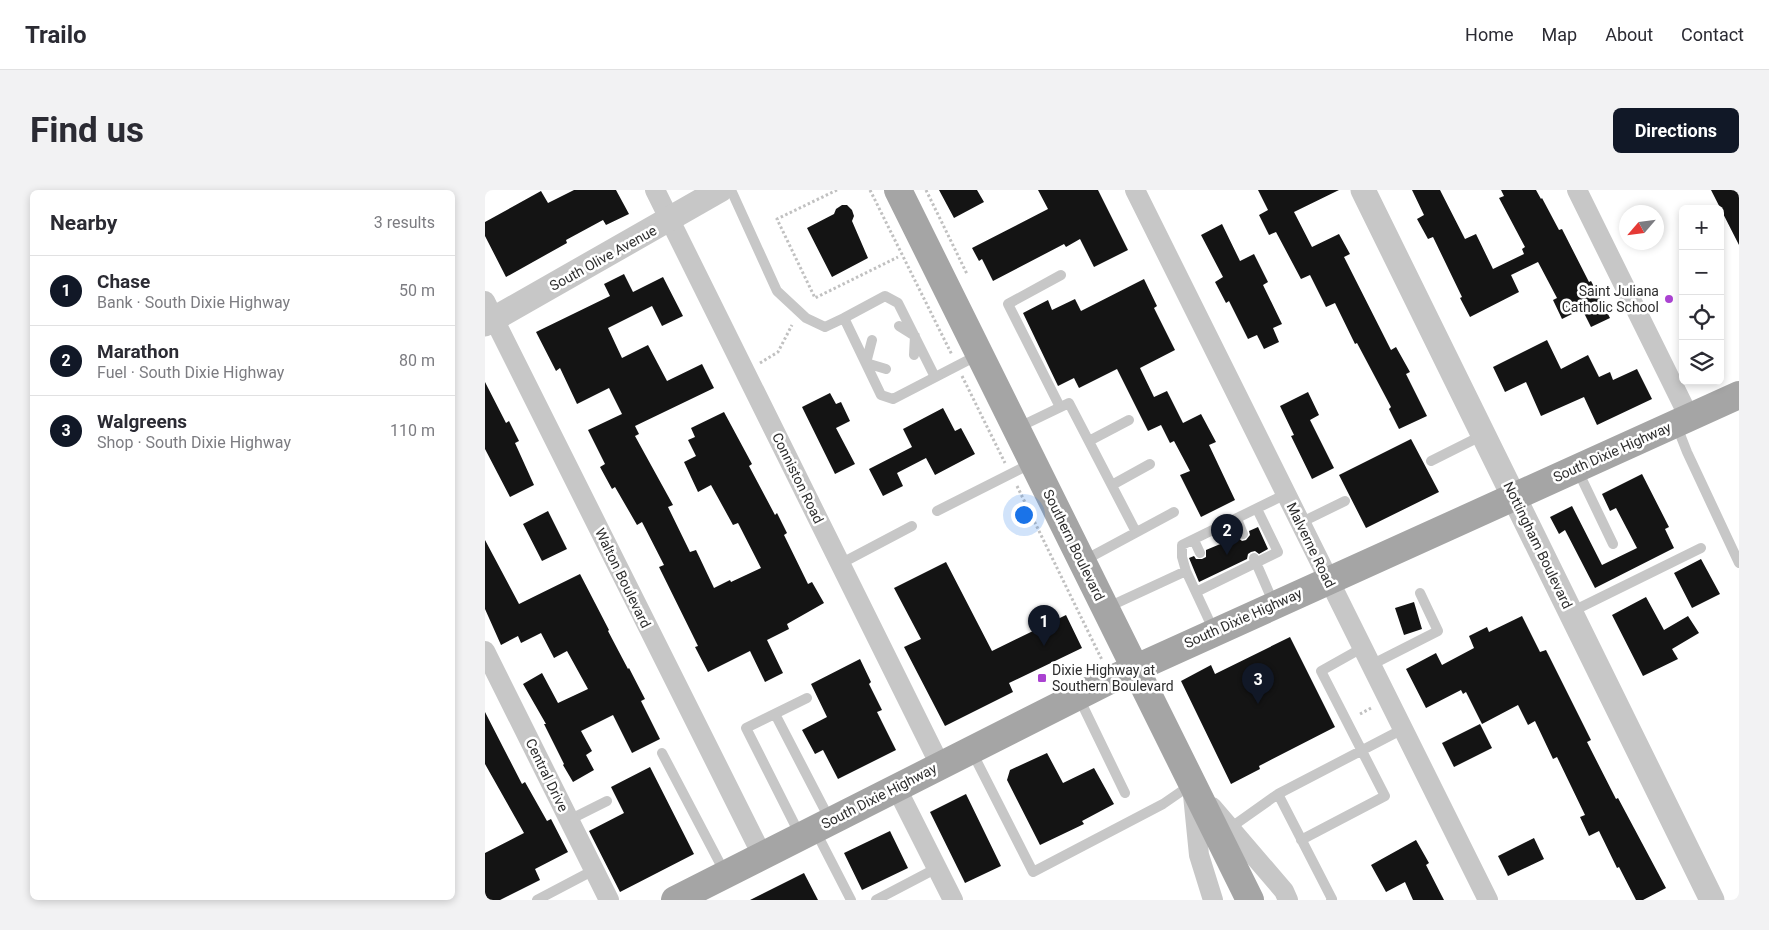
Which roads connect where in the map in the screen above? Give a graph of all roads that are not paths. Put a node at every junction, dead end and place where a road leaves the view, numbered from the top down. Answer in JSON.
{"nodes":[{"id":1,"x":655,"y":190,"type":"edge"},
{"id":2,"x":720,"y":190,"type":"edge"},
{"id":3,"x":731,"y":190,"type":"edge"},
{"id":4,"x":898,"y":190,"type":"edge"},
{"id":5,"x":1135,"y":190,"type":"edge"},
{"id":6,"x":1363,"y":190,"type":"edge"},
{"id":7,"x":1583,"y":192,"type":"edge"},
{"id":8,"x":670,"y":220,"type":"junction"},
{"id":9,"x":1061,"y":275,"type":"dead end"},
{"id":10,"x":488,"y":315,"type":"edge"},
{"id":11,"x":844,"y":318,"type":"junction"},
{"id":12,"x":899,"y":326,"type":"dead end"},
{"id":13,"x":915,"y":336,"type":"junction"},
{"id":14,"x":872,"y":340,"type":"dead end"},
{"id":15,"x":914,"y":355,"type":"dead end"},
{"id":16,"x":968,"y":360,"type":"junction"},
{"id":17,"x":866,"y":363,"type":"junction"},
{"id":18,"x":886,"y":369,"type":"dead end"},
{"id":19,"x":935,"y":376,"type":"junction"},
{"id":20,"x":1738,"y":398,"type":"edge"},
{"id":21,"x":1060,"y":407,"type":"junction"},
{"id":22,"x":1129,"y":420,"type":"dead end"},
{"id":23,"x":1682,"y":420,"type":"junction"},
{"id":24,"x":1016,"y":429,"type":"junction"},
{"id":25,"x":1484,"y":434,"type":"junction"},
{"id":26,"x":1089,"y":441,"type":"junction"},
{"id":27,"x":1431,"y":461,"type":"dead end"},
{"id":28,"x":1150,"y":464,"type":"dead end"},
{"id":29,"x":1022,"y":468,"type":"junction"},
{"id":30,"x":1577,"y":468,"type":"junction"},
{"id":31,"x":1112,"y":485,"type":"junction"},
{"id":32,"x":1286,"y":494,"type":"junction"},
{"id":33,"x":1515,"y":496,"type":"junction"},
{"id":34,"x":1345,"y":501,"type":"dead end"},
{"id":35,"x":1257,"y":509,"type":"junction"},
{"id":36,"x":937,"y":511,"type":"dead end"},
{"id":37,"x":1174,"y":512,"type":"dead end"},
{"id":38,"x":1237,"y":519,"type":"junction"},
{"id":39,"x":1300,"y":523,"type":"junction"},
{"id":40,"x":912,"y":526,"type":"dead end"},
{"id":41,"x":1136,"y":532,"type":"junction"},
{"id":42,"x":1243,"y":534,"type":"dead end"},
{"id":43,"x":1194,"y":540,"type":"junction"},
{"id":44,"x":1613,"y":544,"type":"dead end"},
{"id":45,"x":1701,"y":548,"type":"dead end"},
{"id":46,"x":1201,"y":553,"type":"dead end"},
{"id":47,"x":1255,"y":560,"type":"junction"},
{"id":48,"x":1082,"y":561,"type":"junction"},
{"id":49,"x":1739,"y":563,"type":"edge"},
{"id":50,"x":840,"y":564,"type":"junction"},
{"id":51,"x":1186,"y":571,"type":"junction"},
{"id":52,"x":1328,"y":580,"type":"junction"},
{"id":53,"x":1196,"y":592,"type":"junction"},
{"id":54,"x":1420,"y":593,"type":"dead end"},
{"id":55,"x":1274,"y":604,"type":"junction"},
{"id":56,"x":1105,"y":608,"type":"junction"},
{"id":57,"x":1571,"y":612,"type":"junction"},
{"id":58,"x":1215,"y":631,"type":"junction"},
{"id":59,"x":485,"y":651,"type":"edge"},
{"id":60,"x":1367,"y":656,"type":"junction"},
{"id":61,"x":1123,"y":673,"type":"junction"},
{"id":62,"x":1078,"y":695,"type":"junction"},
{"id":63,"x":807,"y":698,"type":"dead end"},
{"id":64,"x":775,"y":714,"type":"junction"},
{"id":65,"x":1403,"y":729,"type":"junction"},
{"id":66,"x":970,"y":750,"type":"junction"},
{"id":67,"x":1361,"y":750,"type":"junction"},
{"id":68,"x":662,"y":753,"type":"dead end"},
{"id":69,"x":940,"y":765,"type":"junction"},
{"id":70,"x":1192,"y":783,"type":"junction"},
{"id":71,"x":896,"y":787,"type":"junction"},
{"id":72,"x":1125,"y":793,"type":"dead end"},
{"id":73,"x":1278,"y":794,"type":"junction"},
{"id":74,"x":607,"y":801,"type":"dead end"},
{"id":75,"x":569,"y":820,"type":"junction"},
{"id":76,"x":815,"y":828,"type":"junction"},
{"id":77,"x":1230,"y":828,"type":"junction"},
{"id":78,"x":1301,"y":840,"type":"junction"},
{"id":79,"x":761,"y":855,"type":"junction"},
{"id":80,"x":937,"y":868,"type":"junction"},
{"id":81,"x":594,"y":870,"type":"junction"},
{"id":82,"x":725,"y":874,"type":"junction"},
{"id":83,"x":947,"y":898,"type":"edge"},
{"id":84,"x":537,"y":900,"type":"edge"},
{"id":85,"x":609,"y":900,"type":"edge"},
{"id":86,"x":675,"y":900,"type":"edge"},
{"id":87,"x":851,"y":900,"type":"edge"},
{"id":88,"x":876,"y":900,"type":"edge"},
{"id":89,"x":1213,"y":900,"type":"edge"},
{"id":90,"x":1250,"y":900,"type":"edge"},
{"id":91,"x":1288,"y":900,"type":"edge"},
{"id":92,"x":1331,"y":900,"type":"edge"},
{"id":93,"x":1488,"y":900,"type":"edge"},
{"id":94,"x":1712,"y":900,"type":"edge"}],
"edges":[{"from":1,"to":8,"type":"street","name":"Conniston Road"},
{"from":2,"to":8,"type":"street","name":"South Olive Avenue"},
{"from":3,"to":11,"type":"lane"},
{"from":4,"to":16,"type":"main road","name":"Southern Boulevard"},
{"from":5,"to":32,"type":"street","name":"Malverne Road"},
{"from":6,"to":25,"type":"street","name":"Nottingham Boulevard"},
{"from":7,"to":23,"type":"street"},
{"from":8,"to":10,"type":"street","name":"South Olive Avenue"},
{"from":8,"to":50,"type":"street","name":"Conniston Road"},
{"from":9,"to":21,"type":"lane"},
{"from":10,"to":79,"type":"street","name":"Walton Boulevard"},
{"from":11,"to":13,"type":"lane"},
{"from":11,"to":17,"type":"lane"},
{"from":12,"to":13,"type":"lane"},
{"from":13,"to":15,"type":"lane"},
{"from":13,"to":19,"type":"lane"},
{"from":14,"to":17,"type":"lane"},
{"from":16,"to":19,"type":"lane"},
{"from":16,"to":24,"type":"main road","name":"Southern Boulevard"},
{"from":17,"to":18,"type":"lane"},
{"from":17,"to":19,"type":"lane"},
{"from":20,"to":23,"type":"main road","name":"South Dixie Highway"},
{"from":21,"to":24,"type":"lane"},
{"from":21,"to":26,"type":"lane"},
{"from":22,"to":26,"type":"lane"},
{"from":23,"to":30,"type":"main road","name":"South Dixie Highway"},
{"from":23,"to":49,"type":"lane"},
{"from":24,"to":29,"type":"main road","name":"Southern Boulevard"},
{"from":25,"to":27,"type":"lane"},
{"from":25,"to":33,"type":"street","name":"Nottingham Boulevard"},
{"from":26,"to":31,"type":"lane"},
{"from":28,"to":31,"type":"lane"},
{"from":29,"to":36,"type":"lane"},
{"from":29,"to":48,"type":"main road","name":"Southern Boulevard"},
{"from":30,"to":33,"type":"main road","name":"South Dixie Highway"},
{"from":30,"to":44,"type":"lane"},
{"from":31,"to":41,"type":"lane"},
{"from":32,"to":35,"type":"lane"},
{"from":32,"to":39,"type":"street","name":"Malverne Road"},
{"from":33,"to":52,"type":"main road","name":"South Dixie Highway"},
{"from":33,"to":57,"type":"street","name":"Nottingham Boulevard"},
{"from":34,"to":39,"type":"lane"},
{"from":35,"to":38,"type":"lane"},
{"from":35,"to":47,"type":"lane"},
{"from":37,"to":41,"type":"lane"},
{"from":38,"to":42,"type":"lane"},
{"from":38,"to":43,"type":"lane"},
{"from":39,"to":52,"type":"street","name":"Malverne Road"},
{"from":40,"to":50,"type":"lane"},
{"from":41,"to":48,"type":"lane"},
{"from":43,"to":46,"type":"lane"},
{"from":43,"to":51,"type":"lane"},
{"from":45,"to":57,"type":"lane"},
{"from":47,"to":53,"type":"lane"},
{"from":47,"to":55,"type":"lane"},
{"from":48,"to":56,"type":"main road","name":"Southern Boulevard"},
{"from":50,"to":69,"type":"street","name":"Conniston Road"},
{"from":51,"to":53,"type":"lane"},
{"from":51,"to":56,"type":"lane"},
{"from":52,"to":55,"type":"main road","name":"South Dixie Highway"},
{"from":52,"to":60,"type":"street","name":"Malverne Road"},
{"from":53,"to":58,"type":"lane"},
{"from":54,"to":60,"type":"lane"},
{"from":55,"to":58,"type":"main road","name":"South Dixie Highway"},
{"from":56,"to":61,"type":"main road","name":"Southern Boulevard"},
{"from":57,"to":94,"type":"street","name":"Nottingham Boulevard"},
{"from":58,"to":61,"type":"main road","name":"South Dixie Highway"},
{"from":59,"to":75,"type":"street","name":"Central Drive"},
{"from":60,"to":65,"type":"street","name":"Malverne Road"},
{"from":60,"to":67,"type":"lane"},
{"from":61,"to":62,"type":"main road","name":"South Dixie Highway"},
{"from":61,"to":70,"type":"main road","name":"Southern Boulevard"},
{"from":62,"to":66,"type":"main road","name":"South Dixie Highway"},
{"from":62,"to":72,"type":"lane"},
{"from":63,"to":64,"type":"lane"},
{"from":64,"to":76,"type":"lane"},
{"from":64,"to":76,"type":"lane"},
{"from":65,"to":67,"type":"lane"},
{"from":65,"to":93,"type":"street","name":"Malverne Road"},
{"from":66,"to":69,"type":"main road","name":"South Dixie Highway"},
{"from":66,"to":70,"type":"lane"},
{"from":67,"to":73,"type":"lane"},
{"from":67,"to":78,"type":"lane"},
{"from":68,"to":82,"type":"lane"},
{"from":69,"to":71,"type":"main road","name":"South Dixie Highway"},
{"from":70,"to":77,"type":"street"},
{"from":70,"to":89,"type":"street"},
{"from":70,"to":90,"type":"main road","name":"Southern Boulevard"},
{"from":71,"to":76,"type":"main road","name":"South Dixie Highway"},
{"from":71,"to":80,"type":"street"},
{"from":73,"to":77,"type":"lane"},
{"from":73,"to":78,"type":"lane"},
{"from":74,"to":75,"type":"lane"},
{"from":75,"to":81,"type":"street","name":"Central Drive"},
{"from":76,"to":79,"type":"main road","name":"South Dixie Highway"},
{"from":76,"to":87,"type":"lane"},
{"from":77,"to":91,"type":"street"},
{"from":78,"to":92,"type":"lane"},
{"from":79,"to":82,"type":"main road","name":"South Dixie Highway"},
{"from":80,"to":83,"type":"street"},
{"from":80,"to":88,"type":"lane"},
{"from":81,"to":84,"type":"lane"},
{"from":81,"to":85,"type":"street","name":"Central Drive"},
{"from":82,"to":86,"type":"main road","name":"South Dixie Highway"}]}
